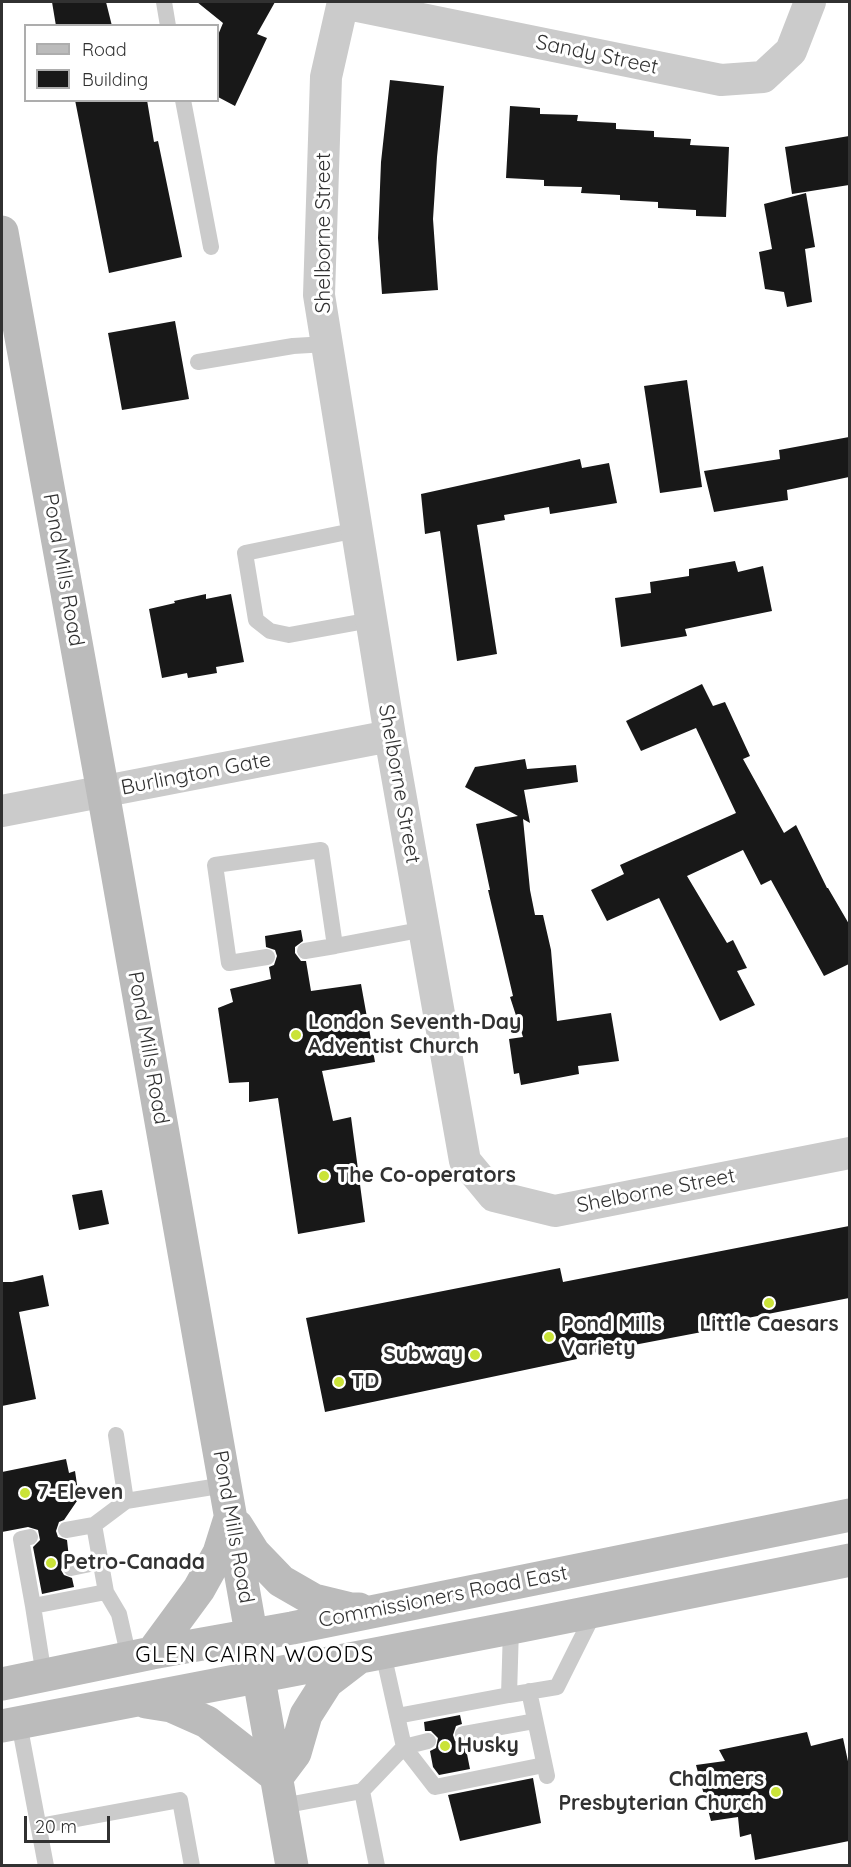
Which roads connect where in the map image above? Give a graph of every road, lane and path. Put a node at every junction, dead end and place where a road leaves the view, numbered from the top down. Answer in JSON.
{"nodes":[{"id":1,"x":164,"y":2,"type":"edge"},
{"id":2,"x":343,"y":2,"type":"edge"},
{"id":3,"x":810,"y":2,"type":"edge"},
{"id":4,"x":168,"y":24,"type":"edge"},
{"id":5,"x":183,"y":102,"type":"edge"},
{"id":6,"x":2,"y":232,"type":"edge"},
{"id":7,"x":211,"y":247,"type":"dead end"},
{"id":8,"x":327,"y":344,"type":"junction"},
{"id":9,"x":198,"y":362,"type":"dead end"},
{"id":10,"x":357,"y":530,"type":"junction"},
{"id":11,"x":371,"y":620,"type":"junction"},
{"id":12,"x":390,"y":736,"type":"junction"},
{"id":13,"x":103,"y":792,"type":"junction"},
{"id":14,"x":2,"y":811,"type":"edge"},
{"id":15,"x":424,"y":929,"type":"junction"},
{"id":16,"x":335,"y":946,"type":"junction"},
{"id":17,"x":304,"y":951,"type":"dead end"},
{"id":18,"x":267,"y":957,"type":"dead end"},
{"id":19,"x":849,"y":1153,"type":"edge"},
{"id":20,"x":116,"y":1435,"type":"dead end"},
{"id":21,"x":225,"y":1485,"type":"junction"},
{"id":22,"x":126,"y":1501,"type":"junction"},
{"id":23,"x":849,"y":1515,"type":"edge"},
{"id":24,"x":231,"y":1517,"type":"junction"},
{"id":25,"x":94,"y":1525,"type":"junction"},
{"id":26,"x":66,"y":1530,"type":"dead end"},
{"id":27,"x":30,"y":1537,"type":"dead end"},
{"id":28,"x":849,"y":1560,"type":"edge"},
{"id":29,"x":100,"y":1562,"type":"junction"},
{"id":30,"x":71,"y":1568,"type":"dead end"},
{"id":31,"x":106,"y":1592,"type":"junction"},
{"id":32,"x":33,"y":1606,"type":"junction"},
{"id":33,"x":390,"y":1608,"type":"junction"},
{"id":34,"x":595,"y":1611,"type":"junction"},
{"id":35,"x":511,"y":1628,"type":"junction"},
{"id":36,"x":252,"y":1636,"type":"junction"},
{"id":37,"x":140,"y":1655,"type":"junction"},
{"id":38,"x":370,"y":1655,"type":"junction"},
{"id":39,"x":44,"y":1676,"type":"junction"},
{"id":40,"x":259,"y":1677,"type":"junction"},
{"id":41,"x":2,"y":1684,"type":"edge"},
{"id":42,"x":529,"y":1691,"type":"junction"},
{"id":43,"x":509,"y":1695,"type":"junction"},
{"id":44,"x":132,"y":1700,"type":"junction"},
{"id":45,"x":398,"y":1716,"type":"junction"},
{"id":46,"x":535,"y":1721,"type":"junction"},
{"id":47,"x":10,"y":1724,"type":"edge"},
{"id":48,"x":463,"y":1734,"type":"dead end"},
{"id":49,"x":428,"y":1742,"type":"dead end"},
{"id":50,"x":404,"y":1747,"type":"junction"},
{"id":51,"x":362,"y":1791,"type":"junction"},
{"id":52,"x":280,"y":1792,"type":"junction"},
{"id":53,"x":39,"y":1826,"type":"junction"},
{"id":54,"x":46,"y":1866,"type":"edge"},
{"id":55,"x":192,"y":1866,"type":"edge"},
{"id":56,"x":292,"y":1866,"type":"edge"},
{"id":57,"x":377,"y":1866,"type":"edge"}],
"edges":[{"from":1,"to":4,"type":"lane"},
{"from":2,"to":3,"type":"street","name":"Sandy Street"},
{"from":2,"to":8,"type":"street","name":"Shelborne Street"},
{"from":5,"to":7,"type":"lane"},
{"from":6,"to":13,"type":"main road","name":"Pond Mills Road"},
{"from":8,"to":9,"type":"lane"},
{"from":8,"to":10,"type":"street","name":"Shelborne Street"},
{"from":10,"to":11,"type":"street","name":"Shelborne Street"},
{"from":10,"to":11,"type":"lane"},
{"from":11,"to":12,"type":"street","name":"Shelborne Street"},
{"from":12,"to":13,"type":"street","name":"Burlington Gate"},
{"from":12,"to":15,"type":"street","name":"Shelborne Street"},
{"from":13,"to":14,"type":"street","name":"Burlington Gate"},
{"from":13,"to":21,"type":"main road","name":"Pond Mills Road"},
{"from":15,"to":16,"type":"lane"},
{"from":15,"to":19,"type":"street","name":"Shelborne Street"},
{"from":16,"to":17,"type":"lane"},
{"from":16,"to":18,"type":"lane"},
{"from":20,"to":22,"type":"lane"},
{"from":21,"to":22,"type":"lane"},
{"from":21,"to":24,"type":"main road","name":"Pond Mills Road"},
{"from":22,"to":25,"type":"lane"},
{"from":23,"to":33,"type":"main road","name":"Commissioners Road East"},
{"from":24,"to":33,"type":"main road"},
{"from":24,"to":36,"type":"main road","name":"Pond Mills Road"},
{"from":24,"to":37,"type":"main road"},
{"from":25,"to":26,"type":"lane"},
{"from":25,"to":29,"type":"lane"},
{"from":27,"to":32,"type":"lane"},
{"from":28,"to":34,"type":"main road","name":"Commissioners Road East"},
{"from":29,"to":30,"type":"lane"},
{"from":29,"to":31,"type":"lane"},
{"from":31,"to":32,"type":"lane"},
{"from":31,"to":37,"type":"lane"},
{"from":32,"to":39,"type":"lane"},
{"from":33,"to":36,"type":"main road","name":"Commissioners Road East"},
{"from":34,"to":35,"type":"main road","name":"Commissioners Road East"},
{"from":34,"to":42,"type":"lane"},
{"from":35,"to":38,"type":"main road","name":"Commissioners Road East"},
{"from":35,"to":43,"type":"lane"},
{"from":36,"to":37,"type":"main road","name":"Commissioners Road East"},
{"from":36,"to":40,"type":"main road","name":"Pond Mills Road"},
{"from":37,"to":39,"type":"main road","name":"Commissioners Road East"},
{"from":38,"to":40,"type":"main road","name":"Commissioners Road East"},
{"from":38,"to":45,"type":"lane"},
{"from":38,"to":52,"type":"main road"},
{"from":39,"to":41,"type":"main road","name":"Commissioners Road East"},
{"from":40,"to":44,"type":"main road","name":"Commissioners Road East"},
{"from":40,"to":52,"type":"main road","name":"Pond Mills Road"},
{"from":42,"to":43,"type":"lane"},
{"from":42,"to":46,"type":"lane"},
{"from":43,"to":45,"type":"lane"},
{"from":44,"to":47,"type":"main road","name":"Commissioners Road East"},
{"from":44,"to":52,"type":"main road"},
{"from":45,"to":50,"type":"lane"},
{"from":46,"to":48,"type":"lane"},
{"from":46,"to":50,"type":"lane"},
{"from":47,"to":53,"type":"lane"},
{"from":49,"to":50,"type":"lane"},
{"from":50,"to":51,"type":"lane"},
{"from":51,"to":52,"type":"lane"},
{"from":51,"to":57,"type":"lane"},
{"from":52,"to":56,"type":"main road","name":"Pond Mills Road"},
{"from":53,"to":54,"type":"lane"},
{"from":53,"to":55,"type":"lane"}]}
